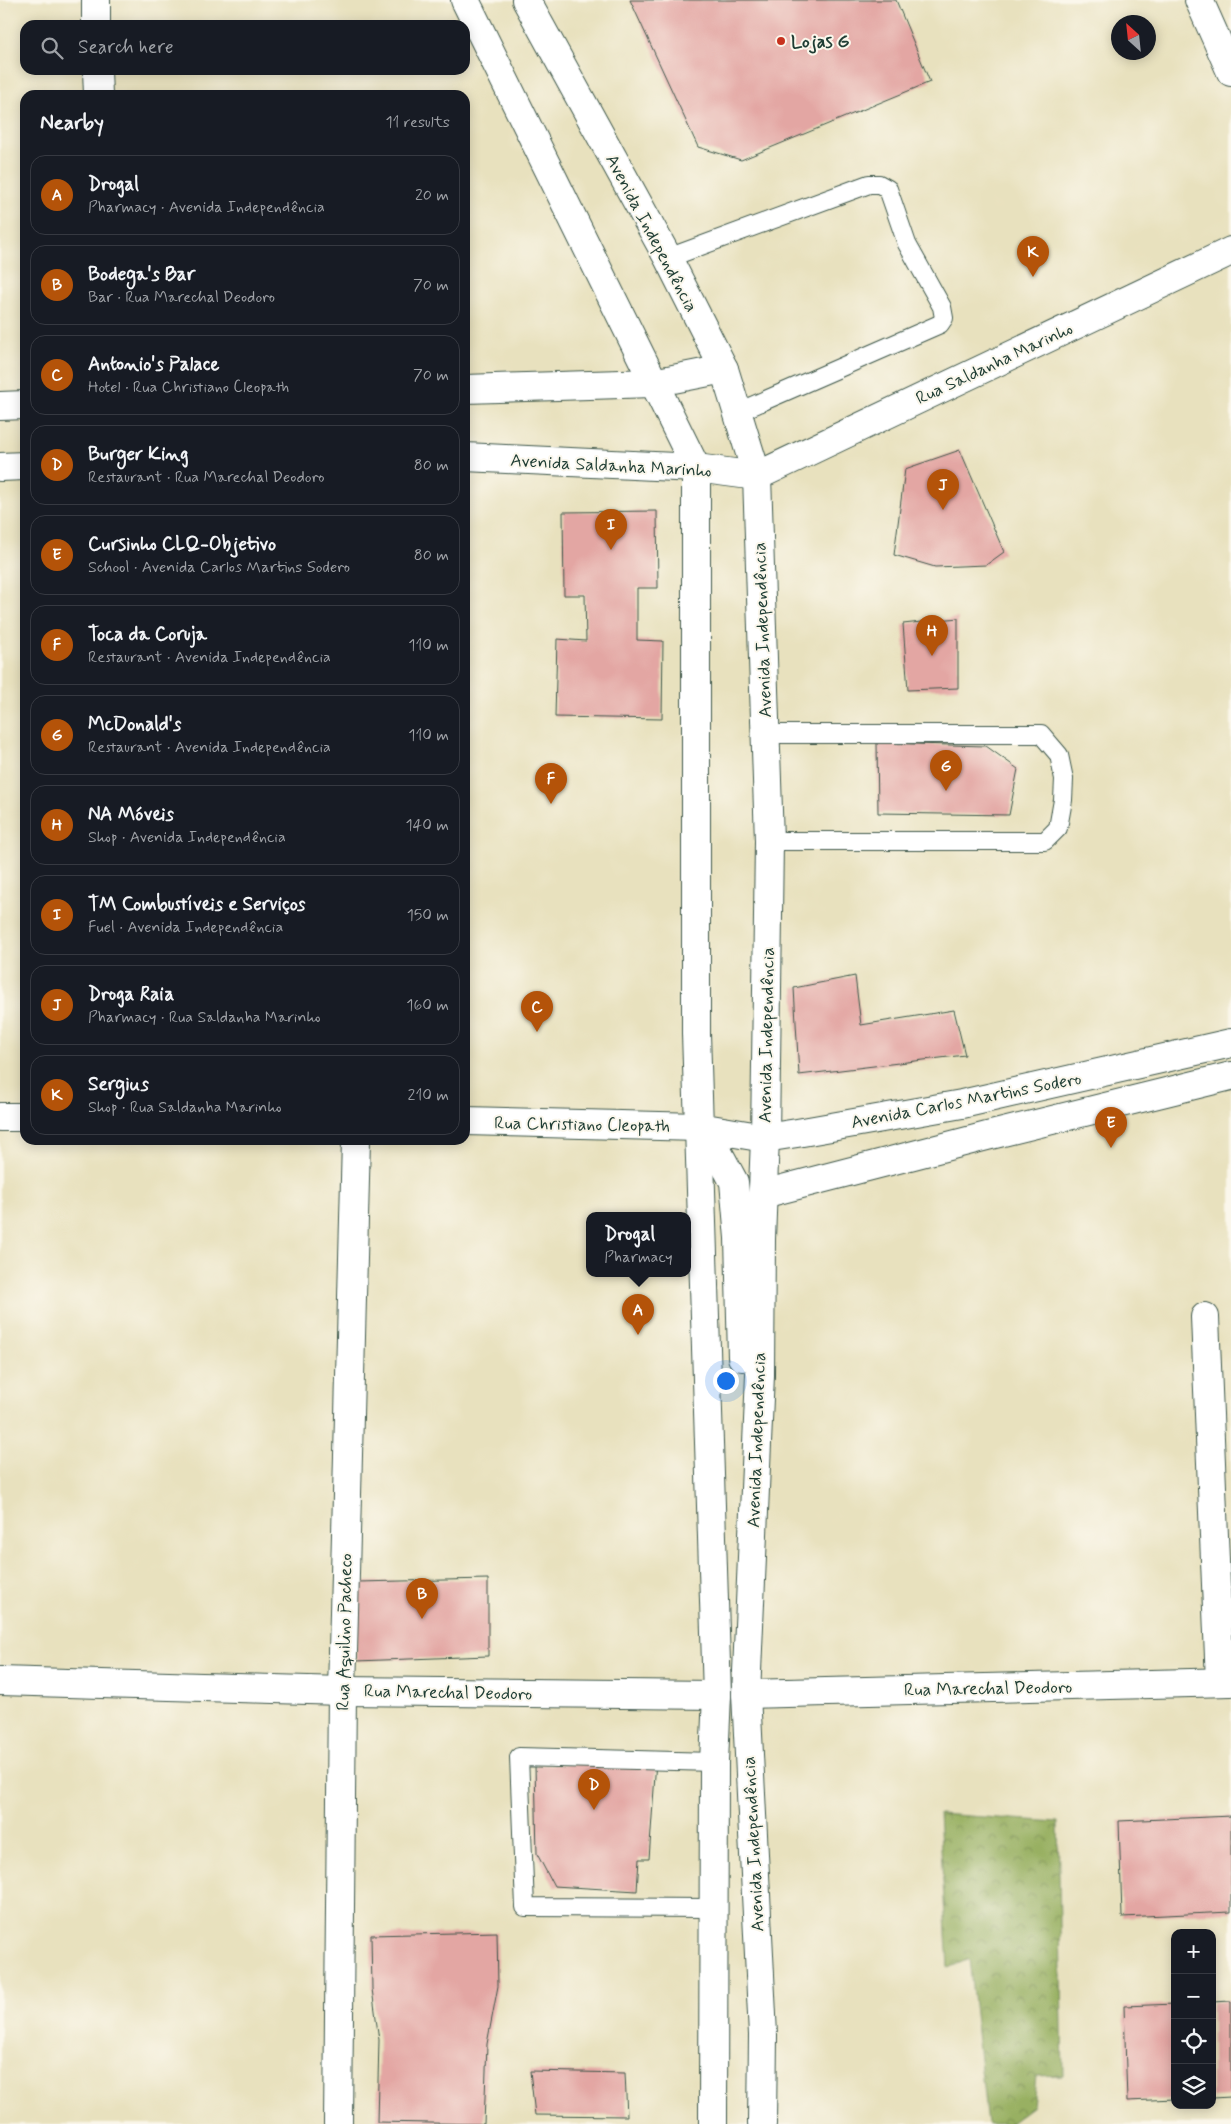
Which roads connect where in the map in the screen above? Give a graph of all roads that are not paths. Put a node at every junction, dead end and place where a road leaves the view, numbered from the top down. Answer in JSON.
{"nodes":[{"id":1,"x":96,"y":0,"type":"edge"},
{"id":2,"x":466,"y":0,"type":"edge"},
{"id":3,"x":526,"y":0,"type":"edge"},
{"id":4,"x":1199,"y":0,"type":"edge"},
{"id":5,"x":96,"y":20,"type":"edge"},
{"id":6,"x":1231,"y":72,"type":"edge"},
{"id":7,"x":98,"y":75,"type":"edge"},
{"id":8,"x":98,"y":90,"type":"edge"},
{"id":9,"x":1231,"y":251,"type":"edge"},
{"id":10,"x":668,"y":258,"type":"junction"},
{"id":11,"x":724,"y":369,"type":"junction"},
{"id":12,"x":653,"y":382,"type":"junction"},
{"id":13,"x":470,"y":389,"type":"edge"},
{"id":14,"x":20,"y":405,"type":"edge"},
{"id":15,"x":0,"y":406,"type":"edge"},
{"id":16,"x":736,"y":413,"type":"junction"},
{"id":17,"x":470,"y":457,"type":"edge"},
{"id":18,"x":20,"y":466,"type":"edge"},
{"id":19,"x":0,"y":467,"type":"edge"},
{"id":20,"x":696,"y":468,"type":"junction"},
{"id":21,"x":757,"y":476,"type":"junction"},
{"id":22,"x":766,"y":734,"type":"junction"},
{"id":23,"x":769,"y":841,"type":"junction"},
{"id":24,"x":1231,"y":1043,"type":"edge"},
{"id":25,"x":1231,"y":1076,"type":"edge"},
{"id":26,"x":0,"y":1117,"type":"edge"},
{"id":27,"x":20,"y":1117,"type":"edge"},
{"id":28,"x":470,"y":1121,"type":"edge"},
{"id":29,"x":698,"y":1127,"type":"junction"},
{"id":30,"x":764,"y":1138,"type":"junction"},
{"id":31,"x":356,"y":1145,"type":"edge"},
{"id":32,"x":763,"y":1194,"type":"junction"},
{"id":33,"x":1205,"y":1317,"type":"dead end"},
{"id":34,"x":754,"y":1494,"type":"junction"},
{"id":35,"x":0,"y":1681,"type":"edge"},
{"id":36,"x":1225,"y":1682,"type":"edge"},
{"id":37,"x":342,"y":1691,"type":"junction"},
{"id":38,"x":746,"y":1694,"type":"junction"},
{"id":39,"x":717,"y":1696,"type":"junction"},
{"id":40,"x":714,"y":1762,"type":"junction"},
{"id":41,"x":714,"y":1908,"type":"junction"},
{"id":42,"x":338,"y":2124,"type":"edge"},
{"id":43,"x":713,"y":2124,"type":"edge"},
{"id":44,"x":762,"y":2124,"type":"edge"}],
"edges":[{"from":1,"to":5,"type":"main road"},
{"from":2,"to":12,"type":"main road","name":"Avenida Independência"},
{"from":3,"to":10,"type":"main road","name":"Avenida Independência"},
{"from":4,"to":6,"type":"main road"},
{"from":7,"to":8,"type":"main road"},
{"from":9,"to":21,"type":"main road","name":"Rua Saldanha Marinho"},
{"from":10,"to":11,"type":"main road","name":"Avenida Independência"},
{"from":10,"to":16,"type":"lane"},
{"from":11,"to":12,"type":"main road"},
{"from":11,"to":16,"type":"main road","name":"Avenida Independência"},
{"from":12,"to":13,"type":"main road"},
{"from":12,"to":20,"type":"main road","name":"Avenida Independência"},
{"from":14,"to":15,"type":"main road"},
{"from":16,"to":21,"type":"main road","name":"Avenida Independência"},
{"from":17,"to":20,"type":"main road","name":"Avenida Saldanha Marinho"},
{"from":18,"to":19,"type":"main road"},
{"from":20,"to":21,"type":"main road","name":"Avenida Saldanha Marinho"},
{"from":20,"to":29,"type":"main road","name":"Avenida Independência"},
{"from":21,"to":22,"type":"main road","name":"Avenida Independência"},
{"from":22,"to":23,"type":"main road","name":"Avenida Independência"},
{"from":22,"to":23,"type":"lane"},
{"from":23,"to":30,"type":"main road","name":"Avenida Independência"},
{"from":24,"to":30,"type":"main road","name":"Avenida Carlos Martins Sodero"},
{"from":25,"to":32,"type":"main road","name":"Avenida Carlos Martins Sodero"},
{"from":26,"to":27,"type":"main road"},
{"from":28,"to":29,"type":"main road","name":"Rua Christiano Cleopath"},
{"from":29,"to":30,"type":"main road","name":"Avenida Carlos Martins Sodero"},
{"from":29,"to":34,"type":"main road"},
{"from":29,"to":39,"type":"main road","name":"Avenida Independência"},
{"from":30,"to":32,"type":"main road","name":"Avenida Independência"},
{"from":31,"to":37,"type":"main road","name":"Rua Aquilino Pacheco"},
{"from":32,"to":34,"type":"main road","name":"Avenida Independência"},
{"from":33,"to":36,"type":"main road"},
{"from":34,"to":38,"type":"main road","name":"Avenida Independência"},
{"from":35,"to":37,"type":"main road","name":"Rua Marechal Deodoro"},
{"from":36,"to":38,"type":"main road","name":"Rua Marechal Deodoro"},
{"from":37,"to":39,"type":"main road","name":"Rua Marechal Deodoro"},
{"from":37,"to":42,"type":"main road","name":"Rua Aquilino Pacheco"},
{"from":38,"to":44,"type":"main road","name":"Avenida Independência"},
{"from":39,"to":40,"type":"main road","name":"Avenida Independência"},
{"from":40,"to":41,"type":"main road","name":"Avenida Independência"},
{"from":40,"to":41,"type":"lane"},
{"from":41,"to":43,"type":"main road","name":"Avenida Independência"}]}
